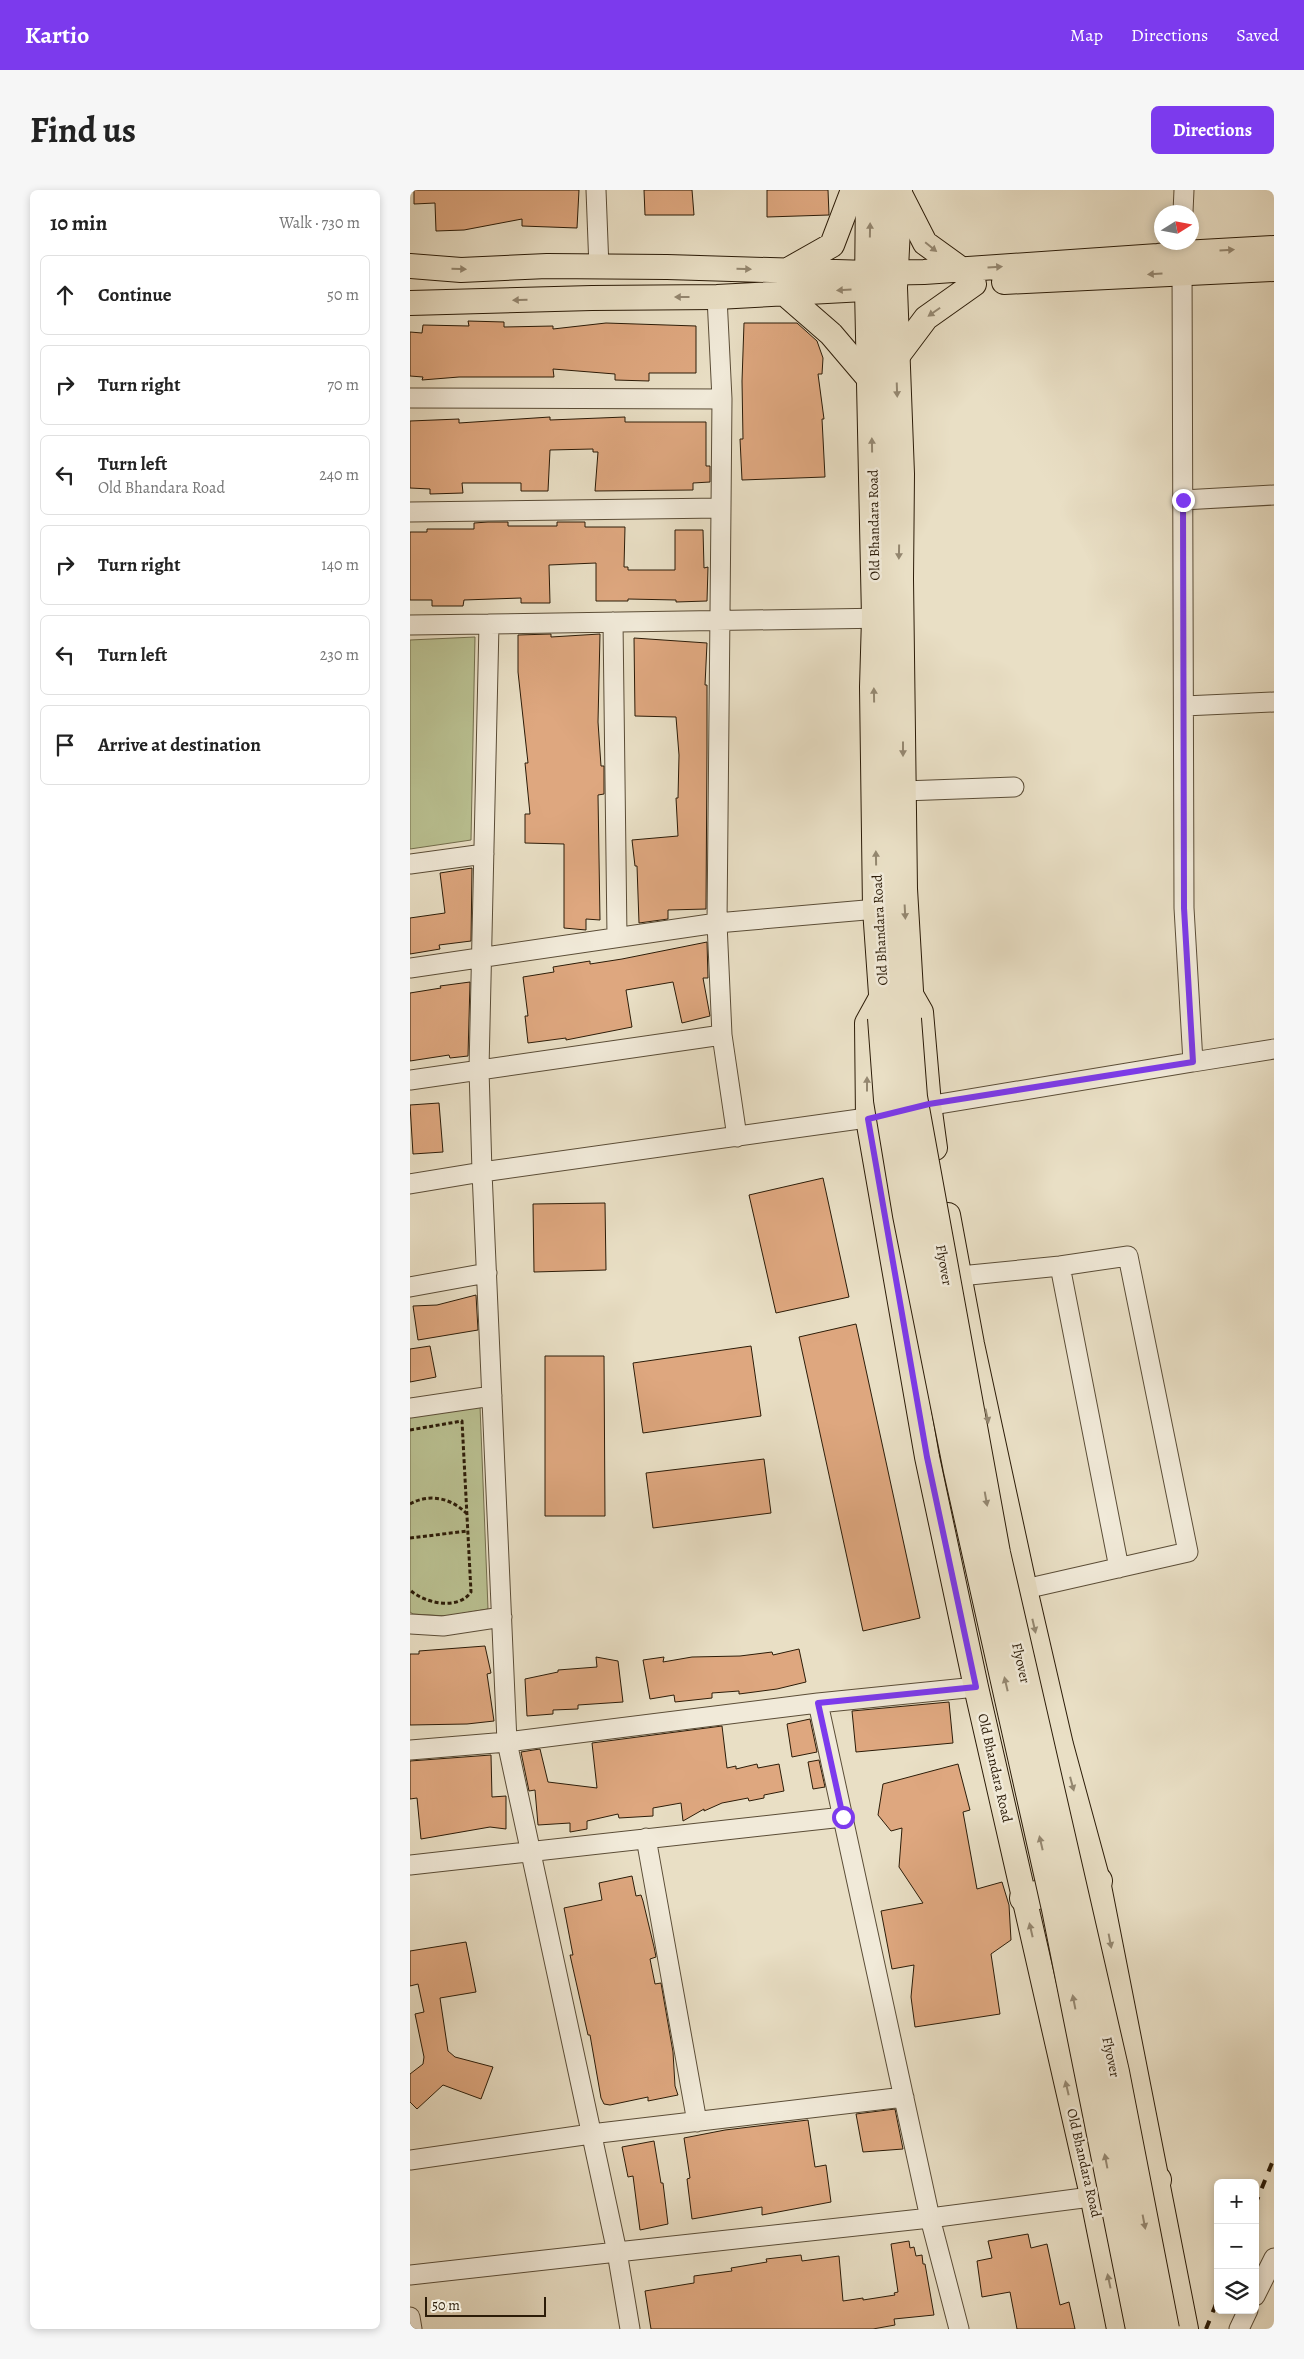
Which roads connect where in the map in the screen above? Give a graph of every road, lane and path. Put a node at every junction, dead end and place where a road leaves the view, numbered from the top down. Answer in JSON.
{"nodes":[{"id":1,"x":596,"y":190,"type":"edge"},
{"id":2,"x":853,"y":190,"type":"edge"},
{"id":3,"x":870,"y":190,"type":"edge"},
{"id":4,"x":898,"y":190,"type":"edge"},
{"id":5,"x":1184,"y":190,"type":"edge"},
{"id":6,"x":1183,"y":205,"type":"edge"},
{"id":7,"x":1274,"y":248,"type":"edge"},
{"id":8,"x":1183,"y":256,"type":"edge"},
{"id":9,"x":410,"y":266,"type":"edge"},
{"id":10,"x":599,"y":268,"type":"junction"},
{"id":11,"x":1274,"y":269,"type":"edge"},
{"id":12,"x":968,"y":277,"type":"junction"},
{"id":13,"x":881,"y":281,"type":"junction"},
{"id":14,"x":785,"y":282,"type":"junction"},
{"id":15,"x":717,"y":297,"type":"junction"},
{"id":16,"x":410,"y":303,"type":"edge"},
{"id":17,"x":896,"y":358,"type":"junction"},
{"id":18,"x":871,"y":381,"type":"junction"},
{"id":19,"x":410,"y":398,"type":"edge"},
{"id":20,"x":722,"y":399,"type":"junction"},
{"id":21,"x":1274,"y":495,"type":"edge"},
{"id":22,"x":1183,"y":500,"type":"junction"},
{"id":23,"x":721,"y":508,"type":"junction"},
{"id":24,"x":410,"y":512,"type":"edge"},
{"id":25,"x":887,"y":618,"type":"junction"},
{"id":26,"x":722,"y":619,"type":"junction"},
{"id":27,"x":613,"y":622,"type":"junction"},
{"id":28,"x":489,"y":624,"type":"junction"},
{"id":29,"x":410,"y":625,"type":"edge"},
{"id":30,"x":1274,"y":702,"type":"edge"},
{"id":31,"x":1184,"y":706,"type":"junction"},
{"id":32,"x":1014,"y":787,"type":"dead end"},
{"id":33,"x":903,"y":791,"type":"junction"},
{"id":34,"x":484,"y":854,"type":"junction"},
{"id":35,"x":410,"y":864,"type":"edge"},
{"id":36,"x":877,"y":909,"type":"junction"},
{"id":37,"x":717,"y":923,"type":"junction"},
{"id":38,"x":617,"y":936,"type":"junction"},
{"id":39,"x":482,"y":958,"type":"junction"},
{"id":40,"x":410,"y":968,"type":"edge"},
{"id":41,"x":895,"y":1006,"type":"junction"},
{"id":42,"x":722,"y":1034,"type":"junction"},
{"id":43,"x":1274,"y":1049,"type":"edge"},
{"id":44,"x":1193,"y":1062,"type":"junction"},
{"id":45,"x":479,"y":1070,"type":"junction"},
{"id":46,"x":410,"y":1080,"type":"edge"},
{"id":47,"x":929,"y":1104,"type":"junction"},
{"id":48,"x":868,"y":1119,"type":"junction"},
{"id":49,"x":737,"y":1137,"type":"junction"},
{"id":50,"x":482,"y":1172,"type":"junction"},
{"id":51,"x":410,"y":1184,"type":"edge"},
{"id":52,"x":1060,"y":1266,"type":"junction"},
{"id":53,"x":487,"y":1273,"type":"junction"},
{"id":54,"x":960,"y":1276,"type":"junction"},
{"id":55,"x":410,"y":1287,"type":"edge"},
{"id":56,"x":492,"y":1396,"type":"junction"},
{"id":57,"x":410,"y":1408,"type":"edge"},
{"id":58,"x":410,"y":1430,"type":"edge"},
{"id":59,"x":410,"y":1504,"type":"edge"},
{"id":60,"x":467,"y":1513,"type":"junction"},
{"id":61,"x":468,"y":1532,"type":"junction"},
{"id":62,"x":410,"y":1538,"type":"edge"},
{"id":63,"x":1119,"y":1568,"type":"junction"},
{"id":64,"x":1025,"y":1589,"type":"junction"},
{"id":65,"x":410,"y":1590,"type":"edge"},
{"id":66,"x":502,"y":1617,"type":"junction"},
{"id":67,"x":413,"y":1626,"type":"edge"},
{"id":68,"x":976,"y":1687,"type":"junction"},
{"id":69,"x":818,"y":1703,"type":"junction"},
{"id":70,"x":507,"y":1742,"type":"junction"},
{"id":71,"x":410,"y":1750,"type":"edge"},
{"id":72,"x":843,"y":1817,"type":"junction"},
{"id":73,"x":646,"y":1838,"type":"junction"},
{"id":74,"x":530,"y":1850,"type":"junction"},
{"id":75,"x":410,"y":1865,"type":"edge"},
{"id":76,"x":1098,"y":1881,"type":"junction"},
{"id":77,"x":1024,"y":1898,"type":"junction"},
{"id":78,"x":904,"y":2096,"type":"junction"},
{"id":79,"x":697,"y":2122,"type":"junction"},
{"id":80,"x":591,"y":2134,"type":"junction"},
{"id":81,"x":410,"y":2160,"type":"edge"},
{"id":82,"x":1157,"y":2180,"type":"junction"},
{"id":83,"x":1092,"y":2195,"type":"junction"},
{"id":84,"x":930,"y":2218,"type":"junction"},
{"id":85,"x":617,"y":2252,"type":"junction"},
{"id":86,"x":1274,"y":2258,"type":"edge"},
{"id":87,"x":410,"y":2275,"type":"edge"},
{"id":88,"x":1259,"y":2288,"type":"edge"},
{"id":89,"x":1246,"y":2314,"type":"edge"},
{"id":90,"x":410,"y":2318,"type":"edge"},
{"id":91,"x":412,"y":2329,"type":"edge"},
{"id":92,"x":630,"y":2329,"type":"edge"},
{"id":93,"x":958,"y":2329,"type":"edge"},
{"id":94,"x":1119,"y":2329,"type":"edge"},
{"id":95,"x":1140,"y":2329,"type":"edge"},
{"id":96,"x":1165,"y":2329,"type":"edge"},
{"id":97,"x":1186,"y":2329,"type":"edge"},
{"id":98,"x":1239,"y":2329,"type":"edge"}],
"edges":[{"from":1,"to":10,"type":"street"},
{"from":2,"to":14,"type":"main road"},
{"from":13,"to":3,"type":"highway","name":"Old Bhandara Road","one_way":true},
{"from":4,"to":12,"type":"main road","one_way":true},
{"from":4,"to":13,"type":"highway"},
{"from":5,"to":6,"type":"street"},
{"from":8,"to":7,"type":"main road","one_way":true},
{"from":8,"to":11,"type":"main road"},
{"from":8,"to":12,"type":"main road"},
{"from":8,"to":22,"type":"street"},
{"from":9,"to":10,"type":"main road","one_way":true},
{"from":10,"to":14,"type":"main road","one_way":true},
{"from":12,"to":13,"type":"main road"},
{"from":12,"to":17,"type":"main road","one_way":true},
{"from":13,"to":14,"type":"main road"},
{"from":13,"to":17,"type":"highway"},
{"from":13,"to":18,"type":"highway","name":"Old Bhandara Road"},
{"from":14,"to":15,"type":"main road"},
{"from":14,"to":18,"type":"main road"},
{"from":15,"to":16,"type":"main road","one_way":true},
{"from":15,"to":20,"type":"street"},
{"from":17,"to":25,"type":"highway","one_way":true},
{"from":25,"to":18,"type":"highway","name":"Old Bhandara Road","one_way":true},
{"from":19,"to":20,"type":"street"},
{"from":20,"to":23,"type":"street"},
{"from":21,"to":22,"type":"street"},
{"from":22,"to":31,"type":"street"},
{"from":23,"to":24,"type":"street"},
{"from":23,"to":26,"type":"street"},
{"from":25,"to":26,"type":"street"},
{"from":25,"to":33,"type":"highway","one_way":true},
{"from":36,"to":25,"type":"highway","name":"Old Bhandara Road","one_way":true},
{"from":26,"to":27,"type":"street"},
{"from":26,"to":37,"type":"street"},
{"from":27,"to":28,"type":"street"},
{"from":27,"to":38,"type":"street"},
{"from":28,"to":29,"type":"street"},
{"from":28,"to":34,"type":"street"},
{"from":30,"to":31,"type":"street"},
{"from":31,"to":44,"type":"street"},
{"from":32,"to":33,"type":"street"},
{"from":33,"to":41,"type":"highway","one_way":true},
{"from":34,"to":35,"type":"street"},
{"from":34,"to":39,"type":"street"},
{"from":36,"to":37,"type":"street"},
{"from":36,"to":41,"type":"highway","name":"Old Bhandara Road"},
{"from":37,"to":38,"type":"street"},
{"from":37,"to":42,"type":"street"},
{"from":38,"to":39,"type":"street"},
{"from":39,"to":40,"type":"street"},
{"from":39,"to":45,"type":"street"},
{"from":41,"to":47,"type":"main road"},
{"from":48,"to":41,"type":"main road","name":"Old Bhandara Road","one_way":true},
{"from":95,"to":41,"type":"highway","name":"Flyover","one_way":true,"bridge":true},
{"from":41,"to":96,"type":"highway","name":"Flyover","one_way":true,"bridge":true},
{"from":42,"to":45,"type":"street"},
{"from":42,"to":49,"type":"street"},
{"from":43,"to":44,"type":"street"},
{"from":44,"to":47,"type":"street"},
{"from":45,"to":46,"type":"street"},
{"from":45,"to":50,"type":"street"},
{"from":47,"to":48,"type":"street"},
{"from":47,"to":54,"type":"main road"},
{"from":48,"to":49,"type":"street"},
{"from":48,"to":68,"type":"main road","name":"Old Bhandara Road"},
{"from":49,"to":50,"type":"street"},
{"from":50,"to":51,"type":"street"},
{"from":50,"to":53,"type":"street"},
{"from":52,"to":54,"type":"street"},
{"from":52,"to":63,"type":"street"},
{"from":52,"to":63,"type":"street"},
{"from":53,"to":55,"type":"street"},
{"from":53,"to":56,"type":"street"},
{"from":54,"to":64,"type":"main road","one_way":true},
{"from":56,"to":57,"type":"street"},
{"from":56,"to":66,"type":"street"},
{"from":58,"to":60,"type":"path"},
{"from":59,"to":60,"type":"path"},
{"from":60,"to":61,"type":"path"},
{"from":61,"to":62,"type":"path"},
{"from":61,"to":65,"type":"path"},
{"from":63,"to":64,"type":"street"},
{"from":64,"to":76,"type":"main road","one_way":true},
{"from":66,"to":67,"type":"street"},
{"from":66,"to":70,"type":"street"},
{"from":68,"to":69,"type":"street"},
{"from":68,"to":77,"type":"main road","name":"Old Bhandara Road"},
{"from":69,"to":70,"type":"street"},
{"from":69,"to":72,"type":"street"},
{"from":70,"to":71,"type":"street"},
{"from":70,"to":74,"type":"street"},
{"from":72,"to":73,"type":"street"},
{"from":72,"to":78,"type":"street"},
{"from":73,"to":74,"type":"street"},
{"from":73,"to":79,"type":"street"},
{"from":74,"to":75,"type":"street"},
{"from":74,"to":80,"type":"street"},
{"from":76,"to":77,"type":"highway"},
{"from":76,"to":82,"type":"main road","one_way":true},
{"from":83,"to":77,"type":"main road","name":"Old Bhandara Road","one_way":true},
{"from":78,"to":79,"type":"street"},
{"from":78,"to":84,"type":"street"},
{"from":79,"to":80,"type":"street"},
{"from":80,"to":81,"type":"street"},
{"from":80,"to":85,"type":"street"},
{"from":82,"to":83,"type":"highway"},
{"from":82,"to":97,"type":"main road"},
{"from":83,"to":84,"type":"street"},
{"from":94,"to":83,"type":"main road","name":"Old Bhandara Road","one_way":true},
{"from":84,"to":85,"type":"street"},
{"from":84,"to":93,"type":"street"},
{"from":85,"to":87,"type":"street"},
{"from":85,"to":92,"type":"street"},
{"from":86,"to":88,"type":"street"},
{"from":89,"to":98,"type":"street"},
{"from":90,"to":91,"type":"street"}]}
